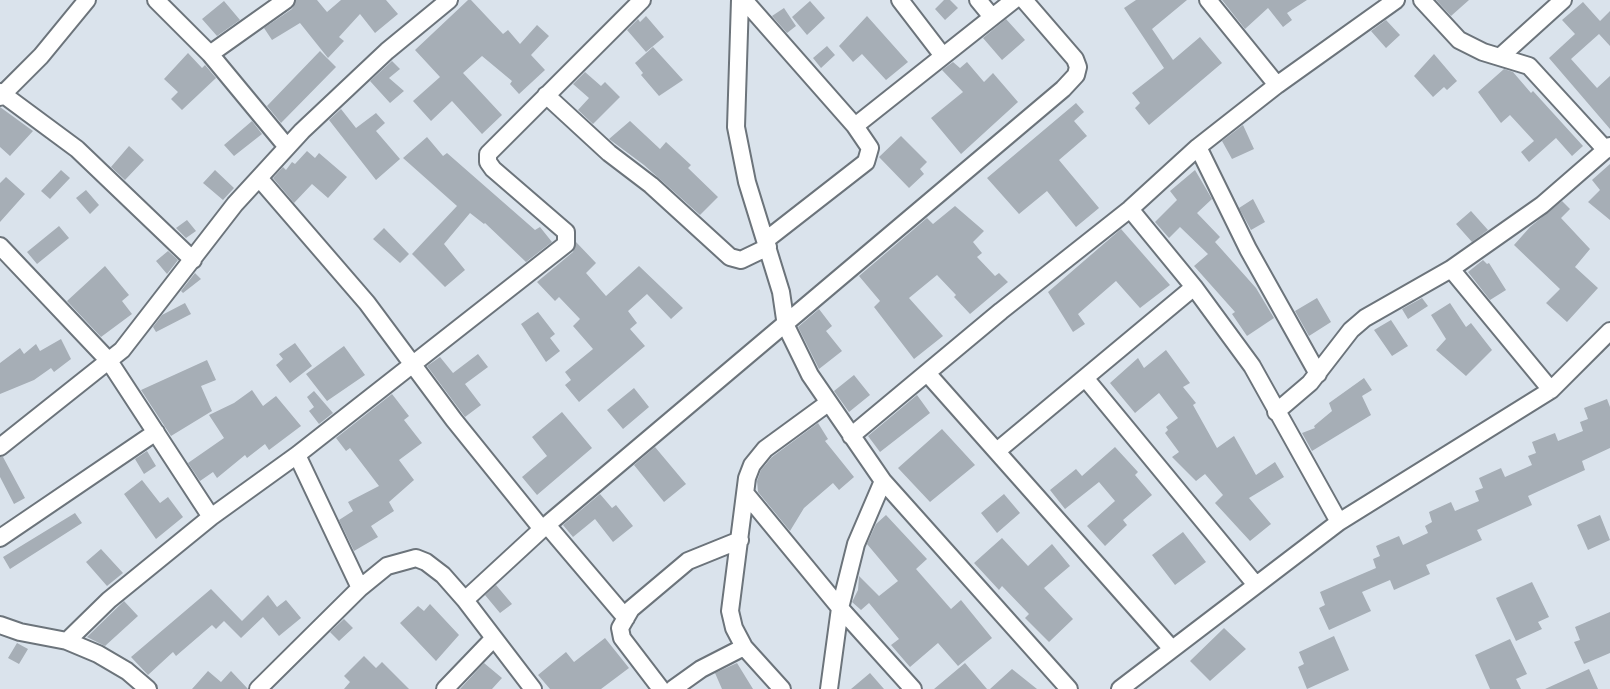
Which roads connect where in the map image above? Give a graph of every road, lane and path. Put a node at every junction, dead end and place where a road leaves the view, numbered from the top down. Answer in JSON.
{"nodes":[{"id":1,"x":87,"y":0,"type":"edge"},
{"id":2,"x":286,"y":0,"type":"edge"},
{"id":3,"x":449,"y":0,"type":"edge"},
{"id":4,"x":642,"y":0,"type":"edge"},
{"id":5,"x":742,"y":0,"type":"edge"},
{"id":6,"x":900,"y":0,"type":"edge"},
{"id":7,"x":978,"y":0,"type":"edge"},
{"id":8,"x":1014,"y":0,"type":"edge"},
{"id":9,"x":1024,"y":0,"type":"edge"},
{"id":10,"x":1208,"y":0,"type":"edge"},
{"id":11,"x":1396,"y":0,"type":"edge"},
{"id":12,"x":1422,"y":0,"type":"edge"},
{"id":13,"x":1563,"y":0,"type":"edge"},
{"id":14,"x":164,"y":3,"type":"edge"},
{"id":15,"x":992,"y":17,"type":"junction"},
{"id":16,"x":210,"y":54,"type":"junction"},
{"id":17,"x":943,"y":56,"type":"junction"},
{"id":18,"x":1501,"y":56,"type":"junction"},
{"id":19,"x":1277,"y":85,"type":"junction"},
{"id":20,"x":546,"y":94,"type":"junction"},
{"id":21,"x":1,"y":95,"type":"edge"},
{"id":22,"x":855,"y":126,"type":"junction"},
{"id":23,"x":287,"y":147,"type":"junction"},
{"id":24,"x":1198,"y":147,"type":"junction"},
{"id":25,"x":1608,"y":148,"type":"edge"},
{"id":26,"x":259,"y":178,"type":"junction"},
{"id":27,"x":1130,"y":209,"type":"junction"},
{"id":28,"x":767,"y":244,"type":"junction"},
{"id":29,"x":0,"y":246,"type":"edge"},
{"id":30,"x":193,"y":260,"type":"junction"},
{"id":31,"x":1451,"y":269,"type":"junction"},
{"id":32,"x":1194,"y":287,"type":"junction"},
{"id":33,"x":786,"y":326,"type":"junction"},
{"id":34,"x":1610,"y":331,"type":"edge"},
{"id":35,"x":109,"y":361,"type":"junction"},
{"id":36,"x":413,"y":365,"type":"junction"},
{"id":37,"x":927,"y":373,"type":"junction"},
{"id":38,"x":1318,"y":374,"type":"junction"},
{"id":39,"x":1086,"y":379,"type":"junction"},
{"id":40,"x":1551,"y":390,"type":"junction"},
{"id":41,"x":828,"y":403,"type":"junction"},
{"id":42,"x":1276,"y":412,"type":"junction"},
{"id":43,"x":156,"y":432,"type":"junction"},
{"id":44,"x":851,"y":436,"type":"junction"},
{"id":45,"x":0,"y":447,"type":"edge"},
{"id":46,"x":997,"y":451,"type":"junction"},
{"id":47,"x":297,"y":455,"type":"junction"},
{"id":48,"x":883,"y":481,"type":"junction"},
{"id":49,"x":746,"y":494,"type":"junction"},
{"id":50,"x":211,"y":517,"type":"junction"},
{"id":51,"x":1339,"y":522,"type":"junction"},
{"id":52,"x":545,"y":527,"type":"junction"},
{"id":53,"x":2,"y":532,"type":"edge"},
{"id":54,"x":740,"y":540,"type":"junction"},
{"id":55,"x":1256,"y":585,"type":"junction"},
{"id":56,"x":360,"y":588,"type":"junction"},
{"id":57,"x":465,"y":600,"type":"junction"},
{"id":58,"x":840,"y":608,"type":"junction"},
{"id":59,"x":626,"y":618,"type":"junction"},
{"id":60,"x":0,"y":625,"type":"edge"},
{"id":61,"x":494,"y":638,"type":"junction"},
{"id":62,"x":67,"y":641,"type":"junction"},
{"id":63,"x":744,"y":647,"type":"junction"},
{"id":64,"x":1172,"y":649,"type":"junction"},
{"id":65,"x":148,"y":689,"type":"edge"},
{"id":66,"x":258,"y":689,"type":"edge"},
{"id":67,"x":444,"y":689,"type":"edge"},
{"id":68,"x":534,"y":689,"type":"edge"},
{"id":69,"x":661,"y":689,"type":"edge"},
{"id":70,"x":674,"y":689,"type":"edge"},
{"id":71,"x":782,"y":689,"type":"edge"},
{"id":72,"x":829,"y":689,"type":"edge"},
{"id":73,"x":913,"y":689,"type":"edge"},
{"id":74,"x":1069,"y":689,"type":"edge"},
{"id":75,"x":1120,"y":689,"type":"edge"}],
"edges":[{"from":1,"to":21,"type":"street"},
{"from":2,"to":16,"type":"street"},
{"from":3,"to":23,"type":"street"},
{"from":4,"to":20,"type":"street"},
{"from":5,"to":22,"type":"street"},
{"from":5,"to":28,"type":"street"},
{"from":6,"to":17,"type":"street"},
{"from":7,"to":15,"type":"street"},
{"from":8,"to":15,"type":"street"},
{"from":9,"to":33,"type":"street"},
{"from":10,"to":19,"type":"street"},
{"from":11,"to":19,"type":"street"},
{"from":12,"to":18,"type":"street"},
{"from":13,"to":18,"type":"street"},
{"from":14,"to":16,"type":"street"},
{"from":15,"to":17,"type":"street"},
{"from":16,"to":23,"type":"street"},
{"from":17,"to":22,"type":"street"},
{"from":18,"to":25,"type":"street"},
{"from":19,"to":24,"type":"street"},
{"from":20,"to":28,"type":"street"},
{"from":20,"to":36,"type":"street"},
{"from":21,"to":30,"type":"street"},
{"from":22,"to":28,"type":"street"},
{"from":23,"to":26,"type":"street"},
{"from":24,"to":27,"type":"street"},
{"from":24,"to":38,"type":"street"},
{"from":25,"to":31,"type":"street"},
{"from":26,"to":30,"type":"street"},
{"from":26,"to":36,"type":"street"},
{"from":27,"to":32,"type":"street"},
{"from":27,"to":37,"type":"street"},
{"from":28,"to":33,"type":"street"},
{"from":29,"to":35,"type":"street"},
{"from":30,"to":35,"type":"street"},
{"from":31,"to":38,"type":"street"},
{"from":31,"to":40,"type":"street"},
{"from":32,"to":39,"type":"street"},
{"from":32,"to":42,"type":"street"},
{"from":33,"to":41,"type":"street"},
{"from":33,"to":52,"type":"street"},
{"from":34,"to":40,"type":"street"},
{"from":35,"to":43,"type":"street"},
{"from":35,"to":45,"type":"street"},
{"from":36,"to":47,"type":"street"},
{"from":36,"to":52,"type":"street"},
{"from":37,"to":44,"type":"street"},
{"from":37,"to":46,"type":"street"},
{"from":38,"to":42,"type":"street"},
{"from":39,"to":46,"type":"street"},
{"from":39,"to":55,"type":"street"},
{"from":40,"to":51,"type":"street"},
{"from":41,"to":44,"type":"street"},
{"from":41,"to":49,"type":"street"},
{"from":42,"to":51,"type":"street"},
{"from":43,"to":50,"type":"street"},
{"from":43,"to":53,"type":"street"},
{"from":44,"to":48,"type":"street"},
{"from":46,"to":64,"type":"street"},
{"from":47,"to":50,"type":"street"},
{"from":47,"to":56,"type":"street"},
{"from":48,"to":58,"type":"street"},
{"from":48,"to":74,"type":"street"},
{"from":49,"to":54,"type":"street"},
{"from":49,"to":58,"type":"street"},
{"from":50,"to":62,"type":"street"},
{"from":51,"to":55,"type":"street"},
{"from":52,"to":57,"type":"street"},
{"from":52,"to":59,"type":"street"},
{"from":54,"to":59,"type":"street"},
{"from":54,"to":63,"type":"street"},
{"from":55,"to":64,"type":"street"},
{"from":56,"to":57,"type":"street"},
{"from":56,"to":66,"type":"street"},
{"from":57,"to":61,"type":"street"},
{"from":58,"to":72,"type":"street"},
{"from":58,"to":73,"type":"street"},
{"from":59,"to":69,"type":"street"},
{"from":60,"to":62,"type":"street"},
{"from":61,"to":67,"type":"street"},
{"from":61,"to":68,"type":"street"},
{"from":62,"to":65,"type":"street"},
{"from":63,"to":70,"type":"street"},
{"from":63,"to":71,"type":"street"},
{"from":64,"to":75,"type":"street"}]}
